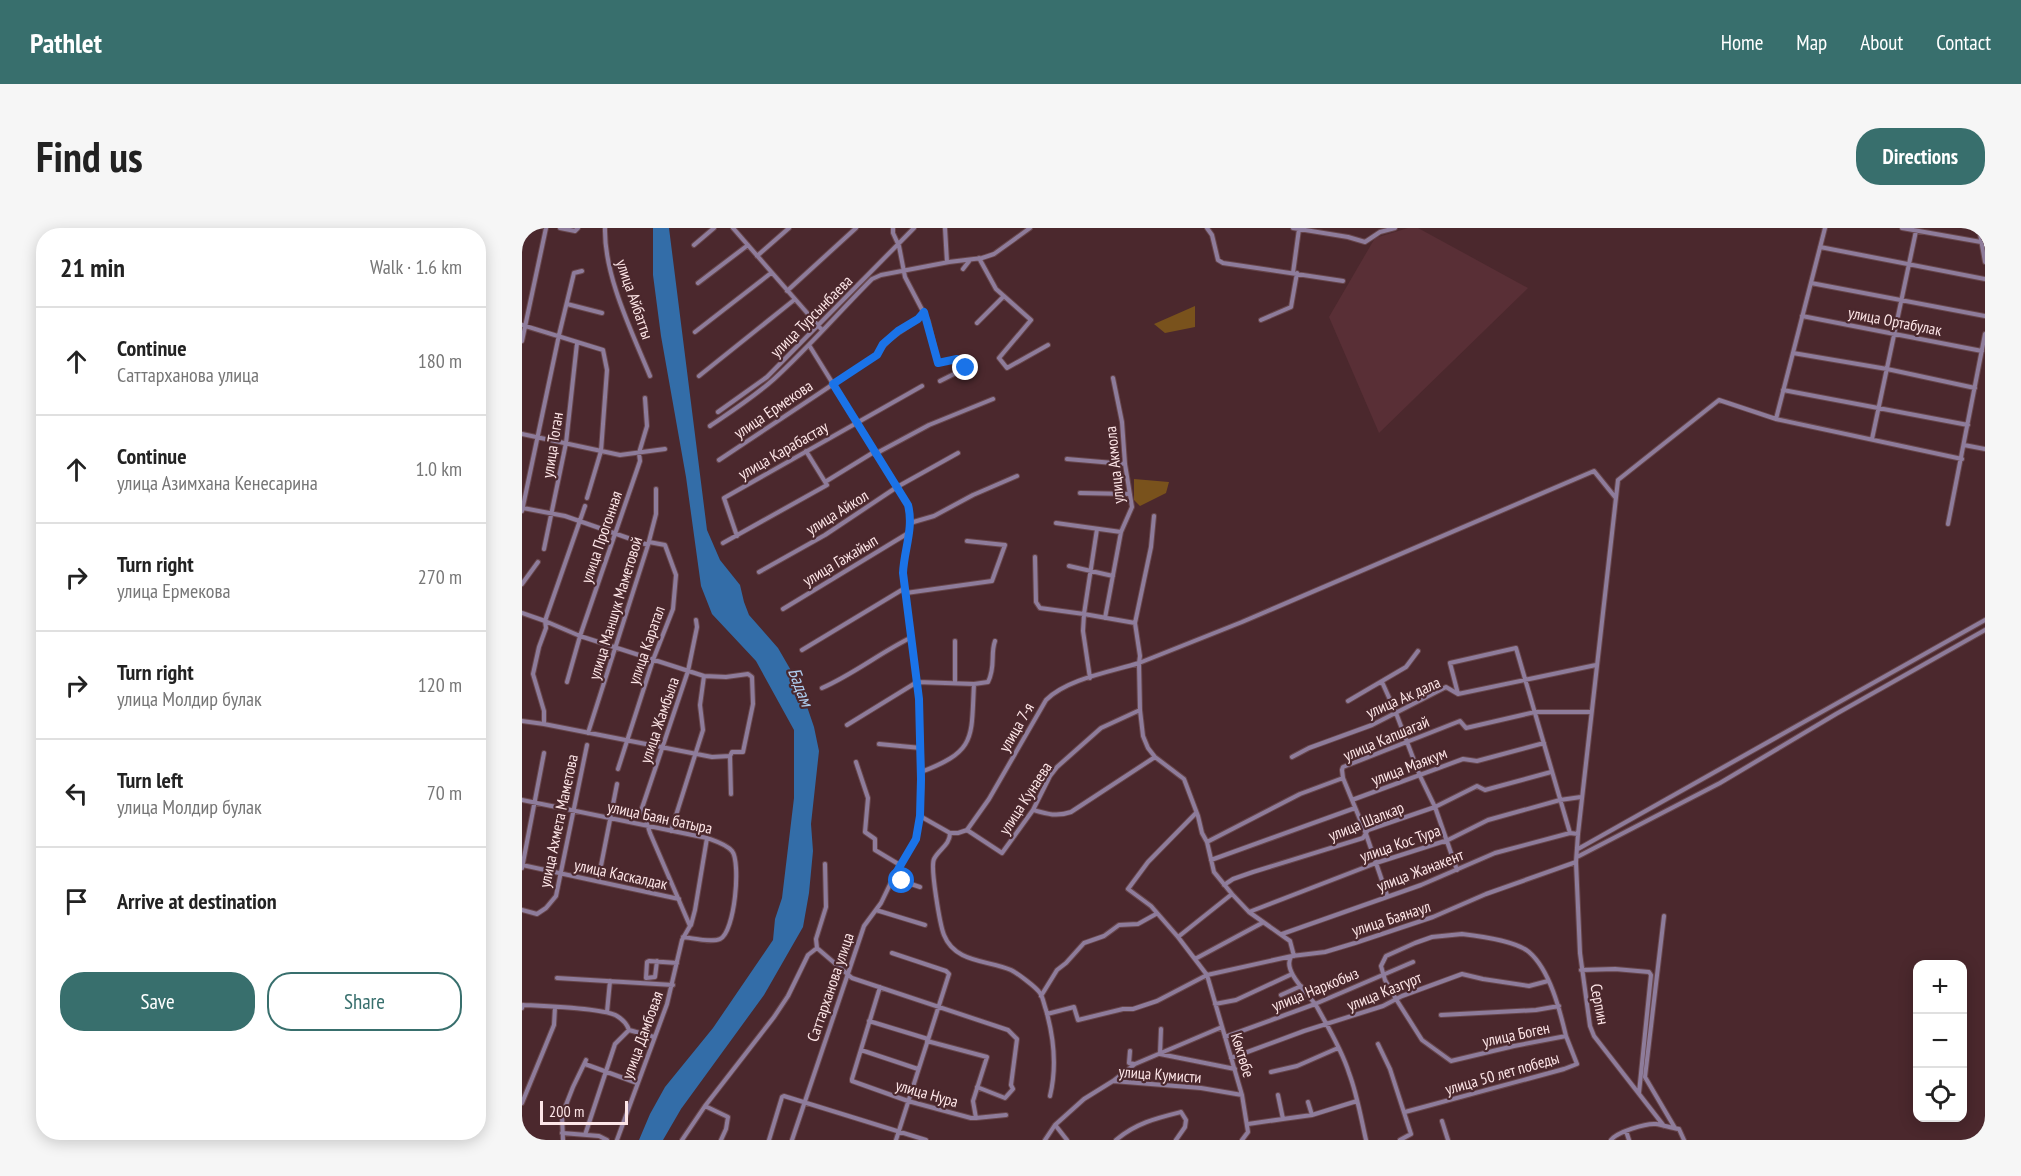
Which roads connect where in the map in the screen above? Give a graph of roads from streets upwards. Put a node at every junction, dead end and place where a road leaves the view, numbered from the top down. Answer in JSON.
{"nodes":[{"id":1,"x":546,"y":228,"type":"edge"},
{"id":2,"x":560,"y":228,"type":"edge"},
{"id":3,"x":578,"y":228,"type":"edge"},
{"id":4,"x":605,"y":228,"type":"edge"},
{"id":5,"x":714,"y":228,"type":"edge"},
{"id":6,"x":733,"y":228,"type":"edge"},
{"id":7,"x":789,"y":228,"type":"edge"},
{"id":8,"x":856,"y":228,"type":"edge"},
{"id":9,"x":893,"y":228,"type":"edge"},
{"id":10,"x":914,"y":228,"type":"edge"},
{"id":11,"x":945,"y":228,"type":"edge"},
{"id":12,"x":1030,"y":228,"type":"edge"},
{"id":13,"x":1207,"y":228,"type":"edge"},
{"id":14,"x":1293,"y":228,"type":"edge"},
{"id":15,"x":1395,"y":228,"type":"edge"},
{"id":16,"x":1825,"y":228,"type":"edge"},
{"id":17,"x":1902,"y":228,"type":"edge"},
{"id":18,"x":1978,"y":228,"type":"edge"},
{"id":19,"x":1299,"y":229,"type":"edge"},
{"id":20,"x":1916,"y":231,"type":"junction"},
{"id":21,"x":1982,"y":240,"type":"edge"},
{"id":22,"x":898,"y":244,"type":"junction"},
{"id":23,"x":694,"y":245,"type":"dead end"},
{"id":24,"x":748,"y":246,"type":"junction"},
{"id":25,"x":1820,"y":247,"type":"junction"},
{"id":26,"x":757,"y":256,"type":"junction"},
{"id":27,"x":980,"y":258,"type":"junction"},
{"id":28,"x":971,"y":259,"type":"junction"},
{"id":29,"x":1985,"y":261,"type":"edge"},
{"id":30,"x":947,"y":262,"type":"junction"},
{"id":31,"x":1910,"y":264,"type":"junction"},
{"id":32,"x":963,"y":269,"type":"dead end"},
{"id":33,"x":903,"y":270,"type":"junction"},
{"id":34,"x":582,"y":271,"type":"dead end"},
{"id":35,"x":771,"y":273,"type":"junction"},
{"id":36,"x":1295,"y":273,"type":"junction"},
{"id":37,"x":1985,"y":279,"type":"edge"},
{"id":38,"x":1343,"y":281,"type":"dead end"},
{"id":39,"x":698,"y":283,"type":"dead end"},
{"id":40,"x":1811,"y":283,"type":"junction"},
{"id":41,"x":787,"y":291,"type":"junction"},
{"id":42,"x":1004,"y":296,"type":"junction"},
{"id":43,"x":794,"y":300,"type":"junction"},
{"id":44,"x":1902,"y":300,"type":"junction"},
{"id":45,"x":567,"y":304,"type":"junction"},
{"id":46,"x":924,"y":312,"type":"junction"},
{"id":47,"x":602,"y":313,"type":"dead end"},
{"id":48,"x":1802,"y":316,"type":"junction"},
{"id":49,"x":1985,"y":316,"type":"edge"},
{"id":50,"x":1261,"y":320,"type":"dead end"},
{"id":51,"x":977,"y":323,"type":"dead end"},
{"id":52,"x":524,"y":325,"type":"edge"},
{"id":53,"x":817,"y":326,"type":"junction"},
{"id":54,"x":822,"y":330,"type":"junction"},
{"id":55,"x":694,"y":332,"type":"dead end"},
{"id":56,"x":1895,"y":334,"type":"junction"},
{"id":57,"x":1985,"y":334,"type":"edge"},
{"id":58,"x":559,"y":335,"type":"junction"},
{"id":59,"x":522,"y":341,"type":"edge"},
{"id":60,"x":578,"y":343,"type":"junction"},
{"id":61,"x":809,"y":345,"type":"junction"},
{"id":62,"x":1048,"y":345,"type":"dead end"},
{"id":63,"x":1983,"y":351,"type":"junction"},
{"id":64,"x":1793,"y":353,"type":"junction"},
{"id":65,"x":1887,"y":369,"type":"junction"},
{"id":66,"x":1978,"y":373,"type":"junction"},
{"id":67,"x":1985,"y":374,"type":"edge"},
{"id":68,"x":650,"y":376,"type":"dead end"},
{"id":69,"x":699,"y":376,"type":"dead end"},
{"id":70,"x":1113,"y":378,"type":"dead end"},
{"id":71,"x":940,"y":381,"type":"dead end"},
{"id":72,"x":833,"y":384,"type":"junction"},
{"id":73,"x":922,"y":386,"type":"dead end"},
{"id":74,"x":1975,"y":388,"type":"junction"},
{"id":75,"x":1783,"y":390,"type":"junction"},
{"id":76,"x":645,"y":398,"type":"dead end"},
{"id":77,"x":993,"y":399,"type":"dead end"},
{"id":78,"x":1879,"y":408,"type":"junction"},
{"id":79,"x":718,"y":412,"type":"dead end"},
{"id":80,"x":1776,"y":418,"type":"junction"},
{"id":81,"x":856,"y":422,"type":"junction"},
{"id":82,"x":1968,"y":425,"type":"junction"},
{"id":83,"x":710,"y":426,"type":"dead end"},
{"id":84,"x":522,"y":434,"type":"edge"},
{"id":85,"x":538,"y":437,"type":"junction"},
{"id":86,"x":1872,"y":439,"type":"junction"},
{"id":87,"x":566,"y":443,"type":"junction"},
{"id":88,"x":1964,"y":445,"type":"junction"},
{"id":89,"x":665,"y":448,"type":"dead end"},
{"id":90,"x":1985,"y":449,"type":"edge"},
{"id":91,"x":601,"y":451,"type":"junction"},
{"id":92,"x":806,"y":451,"type":"junction"},
{"id":93,"x":639,"y":453,"type":"junction"},
{"id":94,"x":875,"y":453,"type":"junction"},
{"id":95,"x":958,"y":453,"type":"dead end"},
{"id":96,"x":1067,"y":459,"type":"dead end"},
{"id":97,"x":1962,"y":459,"type":"junction"},
{"id":98,"x":718,"y":460,"type":"dead end"},
{"id":99,"x":1125,"y":464,"type":"junction"},
{"id":100,"x":1017,"y":476,"type":"dead end"},
{"id":101,"x":825,"y":482,"type":"junction"},
{"id":102,"x":897,"y":487,"type":"junction"},
{"id":103,"x":656,"y":489,"type":"dead end"},
{"id":104,"x":1080,"y":493,"type":"dead end"},
{"id":105,"x":1130,"y":494,"type":"junction"},
{"id":106,"x":587,"y":498,"type":"dead end"},
{"id":107,"x":1616,"y":498,"type":"junction"},
{"id":108,"x":585,"y":506,"type":"dead end"},
{"id":109,"x":522,"y":509,"type":"edge"},
{"id":110,"x":553,"y":514,"type":"junction"},
{"id":111,"x":1154,"y":516,"type":"dead end"},
{"id":112,"x":581,"y":522,"type":"junction"},
{"id":113,"x":910,"y":523,"type":"junction"},
{"id":114,"x":1056,"y":523,"type":"dead end"},
{"id":115,"x":1948,"y":524,"type":"dead end"},
{"id":116,"x":1097,"y":529,"type":"junction"},
{"id":117,"x":910,"y":532,"type":"junction"},
{"id":118,"x":1121,"y":532,"type":"junction"},
{"id":119,"x":615,"y":534,"type":"junction"},
{"id":120,"x":737,"y":536,"type":"junction"},
{"id":121,"x":967,"y":541,"type":"dead end"},
{"id":122,"x":723,"y":543,"type":"dead end"},
{"id":123,"x":649,"y":544,"type":"junction"},
{"id":124,"x":544,"y":549,"type":"dead end"},
{"id":125,"x":1035,"y":556,"type":"dead end"},
{"id":126,"x":538,"y":562,"type":"dead end"},
{"id":127,"x":1069,"y":566,"type":"dead end"},
{"id":128,"x":1091,"y":571,"type":"junction"},
{"id":129,"x":759,"y":572,"type":"dead end"},
{"id":130,"x":1113,"y":576,"type":"junction"},
{"id":131,"x":522,"y":584,"type":"edge"},
{"id":132,"x":906,"y":590,"type":"junction"},
{"id":133,"x":783,"y":609,"type":"dead end"},
{"id":134,"x":522,"y":613,"type":"edge"},
{"id":135,"x":1084,"y":614,"type":"junction"},
{"id":136,"x":1105,"y":618,"type":"junction"},
{"id":137,"x":696,"y":620,"type":"dead end"},
{"id":138,"x":1985,"y":620,"type":"edge"},
{"id":139,"x":546,"y":621,"type":"junction"},
{"id":140,"x":1135,"y":622,"type":"junction"},
{"id":141,"x":1985,"y":630,"type":"edge"},
{"id":142,"x":580,"y":636,"type":"junction"},
{"id":143,"x":912,"y":637,"type":"junction"},
{"id":144,"x":955,"y":641,"type":"dead end"},
{"id":145,"x":994,"y":641,"type":"dead end"},
{"id":146,"x":616,"y":648,"type":"junction"},
{"id":147,"x":802,"y":650,"type":"dead end"},
{"id":148,"x":1418,"y":651,"type":"dead end"},
{"id":149,"x":653,"y":660,"type":"junction"},
{"id":150,"x":1139,"y":663,"type":"junction"},
{"id":151,"x":1596,"y":665,"type":"junction"},
{"id":152,"x":688,"y":671,"type":"junction"},
{"id":153,"x":704,"y":676,"type":"junction"},
{"id":154,"x":1090,"y":678,"type":"junction"},
{"id":155,"x":1526,"y":680,"type":"junction"},
{"id":156,"x":567,"y":682,"type":"dead end"},
{"id":157,"x":917,"y":682,"type":"junction"},
{"id":158,"x":1382,"y":682,"type":"junction"},
{"id":159,"x":955,"y":683,"type":"junction"},
{"id":160,"x":974,"y":684,"type":"junction"},
{"id":161,"x":822,"y":688,"type":"dead end"},
{"id":162,"x":1458,"y":694,"type":"junction"},
{"id":163,"x":1348,"y":701,"type":"dead end"},
{"id":164,"x":1140,"y":710,"type":"junction"},
{"id":165,"x":1591,"y":711,"type":"junction"},
{"id":166,"x":1535,"y":712,"type":"junction"},
{"id":167,"x":1396,"y":713,"type":"junction"},
{"id":168,"x":522,"y":721,"type":"edge"},
{"id":169,"x":544,"y":724,"type":"junction"},
{"id":170,"x":847,"y":725,"type":"dead end"},
{"id":171,"x":588,"y":733,"type":"junction"},
{"id":172,"x":626,"y":740,"type":"junction"},
{"id":173,"x":1407,"y":741,"type":"junction"},
{"id":174,"x":1544,"y":743,"type":"junction"},
{"id":175,"x":879,"y":744,"type":"dead end"},
{"id":176,"x":587,"y":745,"type":"dead end"},
{"id":177,"x":663,"y":747,"type":"junction"},
{"id":178,"x":921,"y":748,"type":"junction"},
{"id":179,"x":544,"y":753,"type":"dead end"},
{"id":180,"x":696,"y":754,"type":"junction"},
{"id":181,"x":730,"y":756,"type":"junction"},
{"id":182,"x":1155,"y":757,"type":"junction"},
{"id":183,"x":1292,"y":757,"type":"dead end"},
{"id":184,"x":856,"y":762,"type":"dead end"},
{"id":185,"x":618,"y":769,"type":"dead end"},
{"id":186,"x":921,"y":772,"type":"junction"},
{"id":187,"x":1551,"y":772,"type":"junction"},
{"id":188,"x":1420,"y":776,"type":"junction"},
{"id":189,"x":1343,"y":777,"type":"junction"},
{"id":190,"x":617,"y":784,"type":"dead end"},
{"id":191,"x":731,"y":794,"type":"dead end"},
{"id":192,"x":1581,"y":797,"type":"junction"},
{"id":193,"x":522,"y":800,"type":"edge"},
{"id":194,"x":1352,"y":800,"type":"junction"},
{"id":195,"x":1560,"y":800,"type":"junction"},
{"id":196,"x":534,"y":802,"type":"junction"},
{"id":197,"x":1435,"y":807,"type":"junction"},
{"id":198,"x":1355,"y":808,"type":"junction"},
{"id":199,"x":1033,"y":810,"type":"junction"},
{"id":200,"x":573,"y":811,"type":"junction"},
{"id":201,"x":1196,"y":813,"type":"junction"},
{"id":202,"x":920,"y":816,"type":"junction"},
{"id":203,"x":610,"y":818,"type":"junction"},
{"id":204,"x":648,"y":826,"type":"junction"},
{"id":205,"x":967,"y":830,"type":"junction"},
{"id":206,"x":671,"y":831,"type":"junction"},
{"id":207,"x":1570,"y":833,"type":"junction"},
{"id":208,"x":1366,"y":834,"type":"junction"},
{"id":209,"x":1578,"y":834,"type":"junction"},
{"id":210,"x":950,"y":835,"type":"junction"},
{"id":211,"x":707,"y":838,"type":"junction"},
{"id":212,"x":1448,"y":840,"type":"junction"},
{"id":213,"x":1207,"y":842,"type":"junction"},
{"id":214,"x":1578,"y":849,"type":"junction"},
{"id":215,"x":1211,"y":860,"type":"junction"},
{"id":216,"x":1576,"y":860,"type":"junction"},
{"id":217,"x":1376,"y":863,"type":"junction"},
{"id":218,"x":825,"y":864,"type":"dead end"},
{"id":219,"x":900,"y":865,"type":"junction"},
{"id":220,"x":522,"y":866,"type":"edge"},
{"id":221,"x":1457,"y":870,"type":"junction"},
{"id":222,"x":560,"y":873,"type":"junction"},
{"id":223,"x":893,"y":878,"type":"junction"},
{"id":224,"x":598,"y":881,"type":"junction"},
{"id":225,"x":1224,"y":885,"type":"junction"},
{"id":226,"x":920,"y":887,"type":"dead end"},
{"id":227,"x":1232,"y":894,"type":"junction"},
{"id":228,"x":1387,"y":895,"type":"junction"},
{"id":229,"x":679,"y":899,"type":"junction"},
{"id":230,"x":522,"y":910,"type":"edge"},
{"id":231,"x":876,"y":910,"type":"junction"},
{"id":232,"x":1249,"y":912,"type":"junction"},
{"id":233,"x":1156,"y":914,"type":"junction"},
{"id":234,"x":1664,"y":916,"type":"dead end"},
{"id":235,"x":1262,"y":922,"type":"junction"},
{"id":236,"x":925,"y":925,"type":"dead end"},
{"id":237,"x":690,"y":926,"type":"junction"},
{"id":238,"x":1281,"y":934,"type":"junction"},
{"id":239,"x":683,"y":937,"type":"junction"},
{"id":240,"x":1178,"y":937,"type":"junction"},
{"id":241,"x":817,"y":948,"type":"junction"},
{"id":242,"x":892,"y":953,"type":"dead end"},
{"id":243,"x":1293,"y":956,"type":"junction"},
{"id":244,"x":1195,"y":959,"type":"junction"},
{"id":245,"x":657,"y":961,"type":"junction"},
{"id":246,"x":1413,"y":962,"type":"dead end"},
{"id":247,"x":677,"y":963,"type":"junction"},
{"id":248,"x":1581,"y":970,"type":"junction"},
{"id":249,"x":1293,"y":974,"type":"junction"},
{"id":250,"x":1384,"y":974,"type":"junction"},
{"id":251,"x":848,"y":975,"type":"junction"},
{"id":252,"x":1207,"y":975,"type":"junction"},
{"id":253,"x":557,"y":978,"type":"dead end"},
{"id":254,"x":610,"y":981,"type":"junction"},
{"id":255,"x":1548,"y":981,"type":"junction"},
{"id":256,"x":672,"y":985,"type":"junction"},
{"id":257,"x":1301,"y":986,"type":"junction"},
{"id":258,"x":880,"y":987,"type":"junction"},
{"id":259,"x":1281,"y":995,"type":"dead end"},
{"id":260,"x":1041,"y":996,"type":"junction"},
{"id":261,"x":1396,"y":999,"type":"junction"},
{"id":262,"x":1215,"y":1004,"type":"junction"},
{"id":263,"x":1315,"y":1004,"type":"junction"},
{"id":264,"x":523,"y":1006,"type":"edge"},
{"id":265,"x":938,"y":1006,"type":"junction"},
{"id":266,"x":1558,"y":1006,"type":"junction"},
{"id":267,"x":555,"y":1007,"type":"junction"},
{"id":268,"x":607,"y":1012,"type":"junction"},
{"id":269,"x":1047,"y":1014,"type":"junction"},
{"id":270,"x":1441,"y":1015,"type":"dead end"},
{"id":271,"x":869,"y":1021,"type":"junction"},
{"id":272,"x":1327,"y":1025,"type":"junction"},
{"id":273,"x":1222,"y":1027,"type":"junction"},
{"id":274,"x":1161,"y":1029,"type":"dead end"},
{"id":275,"x":629,"y":1030,"type":"junction"},
{"id":276,"x":1566,"y":1036,"type":"junction"},
{"id":277,"x":654,"y":1037,"type":"junction"},
{"id":278,"x":1225,"y":1037,"type":"junction"},
{"id":279,"x":928,"y":1040,"type":"junction"},
{"id":280,"x":1378,"y":1044,"type":"dead end"},
{"id":281,"x":1338,"y":1048,"type":"junction"},
{"id":282,"x":861,"y":1050,"type":"junction"},
{"id":283,"x":1130,"y":1051,"type":"dead end"},
{"id":284,"x":1161,"y":1054,"type":"junction"},
{"id":285,"x":1232,"y":1058,"type":"junction"},
{"id":286,"x":1134,"y":1064,"type":"junction"},
{"id":287,"x":918,"y":1069,"type":"junction"},
{"id":288,"x":1235,"y":1070,"type":"junction"},
{"id":289,"x":606,"y":1072,"type":"junction"},
{"id":290,"x":1271,"y":1072,"type":"dead end"},
{"id":291,"x":1113,"y":1081,"type":"junction"},
{"id":292,"x":637,"y":1083,"type":"junction"},
{"id":293,"x":977,"y":1087,"type":"junction"},
{"id":294,"x":1639,"y":1093,"type":"junction"},
{"id":295,"x":1242,"y":1095,"type":"junction"},
{"id":296,"x":1278,"y":1095,"type":"dead end"},
{"id":297,"x":1050,"y":1096,"type":"dead end"},
{"id":298,"x":908,"y":1101,"type":"junction"},
{"id":299,"x":1357,"y":1101,"type":"junction"},
{"id":300,"x":803,"y":1102,"type":"junction"},
{"id":301,"x":1308,"y":1102,"type":"dead end"},
{"id":302,"x":522,"y":1103,"type":"edge"},
{"id":303,"x":705,"y":1106,"type":"junction"},
{"id":304,"x":1405,"y":1112,"type":"junction"},
{"id":305,"x":1006,"y":1115,"type":"dead end"},
{"id":306,"x":1312,"y":1115,"type":"junction"},
{"id":307,"x":976,"y":1118,"type":"junction"},
{"id":308,"x":1283,"y":1119,"type":"junction"},
{"id":309,"x":1442,"y":1121,"type":"dead end"},
{"id":310,"x":1248,"y":1124,"type":"junction"},
{"id":311,"x":1055,"y":1125,"type":"junction"},
{"id":312,"x":1664,"y":1126,"type":"junction"},
{"id":313,"x":1677,"y":1128,"type":"junction"},
{"id":314,"x":898,"y":1131,"type":"junction"},
{"id":315,"x":1626,"y":1131,"type":"junction"},
{"id":316,"x":562,"y":1133,"type":"junction"},
{"id":317,"x":585,"y":1135,"type":"junction"},
{"id":318,"x":1613,"y":1138,"type":"edge"},
{"id":319,"x":563,"y":1140,"type":"edge"},
{"id":320,"x":607,"y":1140,"type":"edge"},
{"id":321,"x":617,"y":1140,"type":"edge"},
{"id":322,"x":682,"y":1140,"type":"edge"},
{"id":323,"x":721,"y":1140,"type":"edge"},
{"id":324,"x":769,"y":1140,"type":"edge"},
{"id":325,"x":792,"y":1140,"type":"edge"},
{"id":326,"x":896,"y":1140,"type":"edge"},
{"id":327,"x":926,"y":1140,"type":"edge"},
{"id":328,"x":1045,"y":1140,"type":"edge"},
{"id":329,"x":1067,"y":1140,"type":"edge"},
{"id":330,"x":1116,"y":1140,"type":"edge"},
{"id":331,"x":1176,"y":1140,"type":"edge"},
{"id":332,"x":1242,"y":1140,"type":"edge"},
{"id":333,"x":1366,"y":1140,"type":"edge"},
{"id":334,"x":1400,"y":1140,"type":"edge"},
{"id":335,"x":1448,"y":1140,"type":"edge"},
{"id":336,"x":1629,"y":1140,"type":"edge"},
{"id":337,"x":1684,"y":1140,"type":"edge"}],
"edges":[{"from":1,"to":52,"type":"street"},
{"from":2,"to":3,"type":"street"},
{"from":4,"to":68,"type":"street","name":"улица Айбатты"},
{"from":5,"to":23,"type":"street"},
{"from":6,"to":24,"type":"street"},
{"from":7,"to":26,"type":"street"},
{"from":8,"to":41,"type":"street"},
{"from":9,"to":22,"type":"street"},
{"from":10,"to":22,"type":"street","name":"улица Турсынбаева"},
{"from":11,"to":30,"type":"street"},
{"from":12,"to":27,"type":"street","name":"улица Турсынбаева"},
{"from":13,"to":36,"type":"street"},
{"from":14,"to":19,"type":"street"},
{"from":15,"to":19,"type":"street"},
{"from":16,"to":25,"type":"street"},
{"from":17,"to":20,"type":"street"},
{"from":18,"to":21,"type":"street"},
{"from":19,"to":36,"type":"street"},
{"from":20,"to":21,"type":"street"},
{"from":20,"to":31,"type":"street"},
{"from":21,"to":29,"type":"street"},
{"from":22,"to":33,"type":"street"},
{"from":22,"to":53,"type":"street","name":"улица Турсынбаева"},
{"from":24,"to":26,"type":"street"},
{"from":24,"to":39,"type":"street"},
{"from":25,"to":31,"type":"street"},
{"from":25,"to":40,"type":"street"},
{"from":26,"to":35,"type":"street"},
{"from":27,"to":28,"type":"street","name":"улица Турсынбаева"},
{"from":27,"to":42,"type":"street"},
{"from":28,"to":30,"type":"street","name":"улица Турсынбаева"},
{"from":28,"to":32,"type":"street"},
{"from":30,"to":33,"type":"street","name":"улица Турсынбаева"},
{"from":31,"to":37,"type":"street"},
{"from":31,"to":44,"type":"street"},
{"from":33,"to":46,"type":"street"},
{"from":33,"to":54,"type":"street","name":"улица Турсынбаева"},
{"from":34,"to":45,"type":"street"},
{"from":35,"to":41,"type":"street"},
{"from":35,"to":55,"type":"street"},
{"from":36,"to":38,"type":"street"},
{"from":36,"to":50,"type":"street"},
{"from":40,"to":44,"type":"street"},
{"from":40,"to":48,"type":"street"},
{"from":41,"to":43,"type":"street"},
{"from":42,"to":51,"type":"street"},
{"from":42,"to":62,"type":"street"},
{"from":43,"to":53,"type":"street"},
{"from":43,"to":69,"type":"street"},
{"from":44,"to":49,"type":"street"},
{"from":44,"to":56,"type":"street"},
{"from":45,"to":47,"type":"street"},
{"from":45,"to":58,"type":"street"},
{"from":46,"to":71,"type":"street"},
{"from":46,"to":72,"type":"street","name":"улица Ермекова"},
{"from":48,"to":56,"type":"street","name":"улица Ортабулак"},
{"from":48,"to":64,"type":"street"},
{"from":52,"to":58,"type":"street"},
{"from":52,"to":59,"type":"street"},
{"from":53,"to":54,"type":"street"},
{"from":53,"to":79,"type":"street","name":"улица Турсынбаева"},
{"from":54,"to":61,"type":"street","name":"улица Турсынбаева"},
{"from":56,"to":63,"type":"street","name":"улица Ортабулак"},
{"from":56,"to":65,"type":"street"},
{"from":57,"to":63,"type":"street"},
{"from":58,"to":60,"type":"street"},
{"from":58,"to":85,"type":"street"},
{"from":60,"to":87,"type":"street","name":"улица Тоган"},
{"from":60,"to":91,"type":"street"},
{"from":61,"to":72,"type":"street","name":"Саттарханова улица"},
{"from":61,"to":83,"type":"street","name":"улица Турсынбаева"},
{"from":63,"to":66,"type":"street"},
{"from":64,"to":65,"type":"street"},
{"from":64,"to":75,"type":"street"},
{"from":65,"to":74,"type":"street"},
{"from":65,"to":78,"type":"street"},
{"from":66,"to":67,"type":"street"},
{"from":66,"to":74,"type":"street"},
{"from":70,"to":99,"type":"street","name":"улица Акмола"},
{"from":72,"to":81,"type":"street","name":"Саттарханова улица"},
{"from":72,"to":98,"type":"street","name":"улица Ермекова"},
{"from":73,"to":81,"type":"street","name":"улица Карабастау"},
{"from":74,"to":82,"type":"street"},
{"from":75,"to":78,"type":"street"},
{"from":75,"to":80,"type":"street"},
{"from":76,"to":93,"type":"street","name":"улица Прогонная"},
{"from":77,"to":94,"type":"street"},
{"from":78,"to":82,"type":"street"},
{"from":78,"to":86,"type":"street"},
{"from":80,"to":86,"type":"street"},
{"from":80,"to":107,"type":"street","name":"Серпин"},
{"from":81,"to":92,"type":"street","name":"улица Карабастау"},
{"from":81,"to":94,"type":"street","name":"Саттарханова улица"},
{"from":82,"to":88,"type":"street"},
{"from":84,"to":85,"type":"street"},
{"from":85,"to":87,"type":"street"},
{"from":85,"to":109,"type":"street"},
{"from":86,"to":97,"type":"street"},
{"from":87,"to":91,"type":"street"},
{"from":87,"to":110,"type":"street","name":"улица Тоган"},
{"from":88,"to":90,"type":"street"},
{"from":88,"to":97,"type":"street"},
{"from":89,"to":93,"type":"street"},
{"from":91,"to":93,"type":"street"},
{"from":91,"to":106,"type":"street"},
{"from":92,"to":101,"type":"street"},
{"from":92,"to":120,"type":"street","name":"улица Карабастау"},
{"from":93,"to":119,"type":"street","name":"улица Прогонная"},
{"from":94,"to":101,"type":"street"},
{"from":94,"to":102,"type":"street","name":"Саттарханова улица"},
{"from":95,"to":102,"type":"street","name":"улица Айкол"},
{"from":96,"to":99,"type":"street"},
{"from":97,"to":115,"type":"street"},
{"from":99,"to":105,"type":"street","name":"улица Акмола"},
{"from":100,"to":113,"type":"street"},
{"from":101,"to":120,"type":"street"},
{"from":102,"to":113,"type":"street","name":"Саттарханова улица"},
{"from":102,"to":129,"type":"street","name":"улица Айкол"},
{"from":103,"to":123,"type":"street","name":"улица Маншук Маметовой"},
{"from":104,"to":105,"type":"street"},
{"from":105,"to":118,"type":"street","name":"улица Акмола"},
{"from":107,"to":150,"type":"street","name":"улица 7-я"},
{"from":107,"to":151,"type":"street","name":"Серпин"},
{"from":108,"to":112,"type":"street"},
{"from":109,"to":110,"type":"street"},
{"from":110,"to":112,"type":"street"},
{"from":110,"to":124,"type":"street","name":"улица Тоган"},
{"from":111,"to":140,"type":"street"},
{"from":112,"to":119,"type":"street"},
{"from":112,"to":139,"type":"street"},
{"from":113,"to":117,"type":"street","name":"Саттарханова улица"},
{"from":114,"to":116,"type":"street"},
{"from":116,"to":118,"type":"street"},
{"from":116,"to":128,"type":"street"},
{"from":117,"to":132,"type":"street","name":"Саттарханова улица"},
{"from":117,"to":133,"type":"street","name":"улица Гажайып"},
{"from":118,"to":130,"type":"street","name":"улица Акмола"},
{"from":119,"to":123,"type":"street"},
{"from":119,"to":142,"type":"street","name":"улица Прогонная"},
{"from":120,"to":122,"type":"street"},
{"from":121,"to":132,"type":"street"},
{"from":123,"to":146,"type":"street","name":"улица Маншук Маметовой"},
{"from":123,"to":149,"type":"street","name":"улица Каратал"},
{"from":125,"to":135,"type":"street"},
{"from":126,"to":131,"type":"street"},
{"from":127,"to":128,"type":"street"},
{"from":128,"to":130,"type":"street"},
{"from":128,"to":135,"type":"street"},
{"from":130,"to":136,"type":"street","name":"улица Акмола"},
{"from":132,"to":143,"type":"street","name":"Саттарханова улица"},
{"from":132,"to":147,"type":"street"},
{"from":134,"to":139,"type":"street"},
{"from":135,"to":136,"type":"street"},
{"from":135,"to":154,"type":"street"},
{"from":136,"to":140,"type":"street"},
{"from":137,"to":152,"type":"street","name":"улица Жамбыла"},
{"from":138,"to":214,"type":"street"},
{"from":139,"to":142,"type":"street"},
{"from":139,"to":169,"type":"street"},
{"from":140,"to":150,"type":"street"},
{"from":141,"to":216,"type":"street","name":"улица Баянаул"},
{"from":142,"to":146,"type":"street"},
{"from":142,"to":156,"type":"street","name":"улица Прогонная"},
{"from":143,"to":157,"type":"street","name":"Саттарханова улица"},
{"from":143,"to":161,"type":"street"},
{"from":144,"to":159,"type":"street"},
{"from":145,"to":160,"type":"street"},
{"from":146,"to":149,"type":"street"},
{"from":146,"to":171,"type":"street","name":"улица Маншук Маметовой"},
{"from":148,"to":158,"type":"street"},
{"from":149,"to":152,"type":"street"},
{"from":149,"to":172,"type":"street","name":"улица Каратал"},
{"from":150,"to":154,"type":"street","name":"улица 7-я"},
{"from":150,"to":164,"type":"street"},
{"from":151,"to":155,"type":"street","name":"улица Ак дала"},
{"from":151,"to":165,"type":"street","name":"Серпин"},
{"from":152,"to":153,"type":"street"},
{"from":152,"to":177,"type":"street","name":"улица Жамбыла"},
{"from":153,"to":180,"type":"street"},
{"from":153,"to":181,"type":"street"},
{"from":154,"to":205,"type":"street","name":"улица 7-я"},
{"from":155,"to":162,"type":"street","name":"улица Ак дала"},
{"from":155,"to":162,"type":"street"},
{"from":155,"to":166,"type":"street"},
{"from":157,"to":159,"type":"street"},
{"from":157,"to":170,"type":"street"},
{"from":157,"to":178,"type":"street","name":"Саттарханова улица"},
{"from":158,"to":163,"type":"street"},
{"from":158,"to":167,"type":"street"},
{"from":159,"to":160,"type":"street"},
{"from":160,"to":186,"type":"street"},
{"from":162,"to":167,"type":"street","name":"улица Ак дала"},
{"from":164,"to":182,"type":"street"},
{"from":164,"to":199,"type":"street","name":"улица Кунаева"},
{"from":165,"to":166,"type":"street","name":"улица Капшагай"},
{"from":165,"to":192,"type":"street","name":"Серпин"},
{"from":166,"to":173,"type":"street","name":"улица Капшагай"},
{"from":166,"to":174,"type":"street"},
{"from":167,"to":173,"type":"street"},
{"from":167,"to":183,"type":"street","name":"улица Ак дала"},
{"from":168,"to":169,"type":"street"},
{"from":169,"to":171,"type":"street"},
{"from":171,"to":172,"type":"street"},
{"from":172,"to":177,"type":"street"},
{"from":172,"to":185,"type":"street","name":"улица Каратал"},
{"from":173,"to":188,"type":"street"},
{"from":173,"to":189,"type":"street","name":"улица Капшагай"},
{"from":174,"to":187,"type":"street"},
{"from":174,"to":188,"type":"street","name":"улица Маякум"},
{"from":175,"to":178,"type":"street"},
{"from":176,"to":200,"type":"street","name":"улица Ахмета Маметова"},
{"from":177,"to":180,"type":"street"},
{"from":177,"to":204,"type":"street","name":"улица Жамбыла"},
{"from":178,"to":186,"type":"street","name":"Саттарханова улица"},
{"from":179,"to":196,"type":"street"},
{"from":180,"to":181,"type":"street"},
{"from":180,"to":206,"type":"street"},
{"from":181,"to":191,"type":"street"},
{"from":182,"to":199,"type":"street"},
{"from":182,"to":201,"type":"street"},
{"from":184,"to":219,"type":"street"},
{"from":186,"to":202,"type":"street","name":"Саттарханова улица"},
{"from":187,"to":195,"type":"street"},
{"from":187,"to":197,"type":"street","name":"улица Шалкар"},
{"from":188,"to":194,"type":"street","name":"улица Маякум"},
{"from":188,"to":197,"type":"street"},
{"from":189,"to":194,"type":"street"},
{"from":189,"to":213,"type":"street","name":"улица Капшагай"},
{"from":190,"to":203,"type":"street"},
{"from":192,"to":195,"type":"street","name":"улица Кос Тура"},
{"from":192,"to":209,"type":"street","name":"Серпин"},
{"from":193,"to":196,"type":"street","name":"улица Баян батыра"},
{"from":194,"to":198,"type":"street"},
{"from":195,"to":207,"type":"street"},
{"from":195,"to":212,"type":"street","name":"улица Кос Тура"},
{"from":196,"to":200,"type":"street","name":"улица Баян батыра"},
{"from":196,"to":220,"type":"street"},
{"from":197,"to":208,"type":"street","name":"улица Шалкар"},
{"from":197,"to":212,"type":"street"},
{"from":198,"to":208,"type":"street"},
{"from":198,"to":215,"type":"street"},
{"from":199,"to":205,"type":"street","name":"улица Кунаева"},
{"from":200,"to":203,"type":"street","name":"улица Баян батыра"},
{"from":200,"to":222,"type":"street","name":"улица Ахмета Маметова"},
{"from":201,"to":213,"type":"street"},
{"from":201,"to":233,"type":"street"},
{"from":202,"to":210,"type":"street"},
{"from":202,"to":219,"type":"street","name":"Саттарханова улица"},
{"from":203,"to":204,"type":"street","name":"улица Баян батыра"},
{"from":203,"to":224,"type":"street"},
{"from":204,"to":206,"type":"street","name":"улица Баян батыра"},
{"from":204,"to":229,"type":"street","name":"улица Жамбыла"},
{"from":205,"to":210,"type":"street"},
{"from":206,"to":211,"type":"street","name":"улица Баян батыра"},
{"from":207,"to":209,"type":"street"},
{"from":207,"to":221,"type":"street","name":"улица Жанакент"},
{"from":208,"to":217,"type":"street"},
{"from":208,"to":225,"type":"street","name":"улица Шалкар"},
{"from":209,"to":214,"type":"street","name":"Серпин"},
{"from":210,"to":260,"type":"street"},
{"from":211,"to":237,"type":"street","name":"улица Дамбовая"},
{"from":211,"to":239,"type":"street","name":"улица Баян батыра"},
{"from":212,"to":217,"type":"street","name":"улица Кос Тура"},
{"from":212,"to":221,"type":"street"},
{"from":213,"to":215,"type":"street"},
{"from":214,"to":216,"type":"street","name":"Серпин"},
{"from":215,"to":225,"type":"street"},
{"from":216,"to":243,"type":"street","name":"улица Баянаул"},
{"from":216,"to":248,"type":"street","name":"Серпин"},
{"from":217,"to":228,"type":"street"},
{"from":217,"to":232,"type":"street","name":"улица Кос Тура"},
{"from":218,"to":241,"type":"street"},
{"from":219,"to":223,"type":"street","name":"Саттарханова улица"},
{"from":220,"to":222,"type":"street","name":"улица Каскалдак"},
{"from":221,"to":228,"type":"street","name":"улица Жанакент"},
{"from":222,"to":224,"type":"street","name":"улица Каскалдак"},
{"from":222,"to":230,"type":"street","name":"улица Ахмета Маметова"},
{"from":223,"to":226,"type":"street"},
{"from":223,"to":231,"type":"street","name":"Саттарханова улица"},
{"from":224,"to":229,"type":"street","name":"улица Каскалдак"},
{"from":225,"to":227,"type":"street"},
{"from":227,"to":232,"type":"street"},
{"from":227,"to":240,"type":"street"},
{"from":228,"to":238,"type":"street","name":"улица Жанакент"},
{"from":229,"to":237,"type":"street","name":"улица Жамбыла"},
{"from":231,"to":236,"type":"street"},
{"from":231,"to":251,"type":"street","name":"Саттарханова улица"},
{"from":232,"to":235,"type":"street"},
{"from":233,"to":240,"type":"street"},
{"from":233,"to":260,"type":"street"},
{"from":234,"to":313,"type":"street"},
{"from":235,"to":238,"type":"street"},
{"from":235,"to":244,"type":"street"},
{"from":237,"to":239,"type":"street","name":"улица Дамбовая"},
{"from":238,"to":243,"type":"street"},
{"from":239,"to":247,"type":"street","name":"улица Дамбовая"},
{"from":240,"to":244,"type":"street"},
{"from":241,"to":251,"type":"street"},
{"from":241,"to":303,"type":"street"},
{"from":242,"to":265,"type":"street"},
{"from":243,"to":249,"type":"street"},
{"from":243,"to":252,"type":"street","name":"улица Баянаул"},
{"from":244,"to":252,"type":"street"},
{"from":245,"to":245,"type":"street"},
{"from":245,"to":247,"type":"street"},
{"from":246,"to":250,"type":"street","name":"улица Наркобыз"},
{"from":247,"to":256,"type":"street","name":"улица Дамбовая"},
{"from":248,"to":294,"type":"street","name":"Серпин"},
{"from":248,"to":294,"type":"street"},
{"from":249,"to":257,"type":"street"},
{"from":249,"to":262,"type":"street"},
{"from":250,"to":255,"type":"street","name":"улица Боген"},
{"from":250,"to":261,"type":"street","name":"улица Боген"},
{"from":250,"to":263,"type":"street","name":"улица Наркобыз"},
{"from":251,"to":258,"type":"street"},
{"from":251,"to":300,"type":"street","name":"Саттарханова улица"},
{"from":252,"to":262,"type":"street","name":"Көктөбе"},
{"from":252,"to":269,"type":"street","name":"улица Баянаул"},
{"from":253,"to":254,"type":"street"},
{"from":254,"to":256,"type":"street"},
{"from":254,"to":268,"type":"street"},
{"from":255,"to":261,"type":"street","name":"улица Казгурт"},
{"from":255,"to":266,"type":"street","name":"улица Боген"},
{"from":256,"to":277,"type":"street","name":"улица Дамбовая"},
{"from":257,"to":259,"type":"street"},
{"from":257,"to":263,"type":"street"},
{"from":258,"to":265,"type":"street"},
{"from":258,"to":271,"type":"street","name":"улица Нура"},
{"from":260,"to":269,"type":"street"},
{"from":261,"to":272,"type":"street","name":"улица Казгурт"},
{"from":261,"to":276,"type":"street","name":"улица Боген"},
{"from":262,"to":273,"type":"street","name":"Көктөбе"},
{"from":263,"to":272,"type":"street"},
{"from":263,"to":278,"type":"street","name":"улица Наркобыз"},
{"from":264,"to":267,"type":"street"},
{"from":265,"to":279,"type":"street"},
{"from":265,"to":293,"type":"street"},
{"from":266,"to":270,"type":"street"},
{"from":266,"to":276,"type":"street","name":"улица Боген"},
{"from":267,"to":268,"type":"street"},
{"from":267,"to":302,"type":"street"},
{"from":268,"to":275,"type":"street"},
{"from":269,"to":297,"type":"street"},
{"from":271,"to":279,"type":"street","name":"улица Нура"},
{"from":271,"to":282,"type":"street","name":"улица Нура"},
{"from":272,"to":281,"type":"street"},
{"from":272,"to":285,"type":"street","name":"улица Казгурт"},
{"from":273,"to":278,"type":"street","name":"Көктөбе"},
{"from":273,"to":284,"type":"street"},
{"from":274,"to":284,"type":"street"},
{"from":275,"to":277,"type":"street"},
{"from":275,"to":289,"type":"street"},
{"from":276,"to":304,"type":"street","name":"улица 50 лет победы"},
{"from":277,"to":292,"type":"street","name":"улица Дамбовая"},
{"from":278,"to":285,"type":"street","name":"Көктөбе"},
{"from":279,"to":287,"type":"street"},
{"from":279,"to":293,"type":"street","name":"улица Нура"},
{"from":280,"to":304,"type":"street"},
{"from":281,"to":290,"type":"street"},
{"from":281,"to":299,"type":"street"},
{"from":282,"to":287,"type":"street","name":"улица Нура"},
{"from":282,"to":298,"type":"street","name":"улица Нура"},
{"from":283,"to":286,"type":"street"},
{"from":284,"to":286,"type":"street"},
{"from":284,"to":288,"type":"street"},
{"from":285,"to":288,"type":"street","name":"Көктөбе"},
{"from":286,"to":291,"type":"street"},
{"from":287,"to":298,"type":"street"},
{"from":288,"to":295,"type":"street","name":"Көктөбе"},
{"from":289,"to":292,"type":"street"},
{"from":289,"to":316,"type":"street"},
{"from":289,"to":317,"type":"street"},
{"from":291,"to":295,"type":"street","name":"улица Кумисти"},
{"from":291,"to":311,"type":"street","name":"улица Кумисти"},
{"from":292,"to":321,"type":"street","name":"улица Дамбовая"},
{"from":293,"to":307,"type":"street","name":"улица Нура"},
{"from":294,"to":312,"type":"street","name":"Серпин"},
{"from":295,"to":310,"type":"street","name":"Көктөбе"},
{"from":296,"to":308,"type":"street"},
{"from":298,"to":307,"type":"street","name":"улица Нура"},
{"from":298,"to":314,"type":"street"},
{"from":299,"to":306,"type":"street"},
{"from":299,"to":333,"type":"street"},
{"from":300,"to":314,"type":"street"},
{"from":300,"to":324,"type":"street"},
{"from":300,"to":325,"type":"street","name":"Саттарханова улица"},
{"from":301,"to":306,"type":"street"},
{"from":303,"to":322,"type":"street"},
{"from":303,"to":323,"type":"street"},
{"from":304,"to":334,"type":"street"},
{"from":305,"to":307,"type":"street"},
{"from":306,"to":308,"type":"street"},
{"from":308,"to":310,"type":"street"},
{"from":309,"to":335,"type":"street"},
{"from":310,"to":332,"type":"street"},
{"from":311,"to":328,"type":"street","name":"улица Кумисти"},
{"from":311,"to":329,"type":"street"},
{"from":312,"to":313,"type":"street"},
{"from":312,"to":315,"type":"street"},
{"from":313,"to":337,"type":"street"},
{"from":314,"to":326,"type":"street"},
{"from":314,"to":327,"type":"street"},
{"from":315,"to":318,"type":"street"},
{"from":315,"to":336,"type":"street"},
{"from":316,"to":317,"type":"street"},
{"from":316,"to":319,"type":"street"},
{"from":317,"to":320,"type":"street"},
{"from":330,"to":331,"type":"street"}]}
